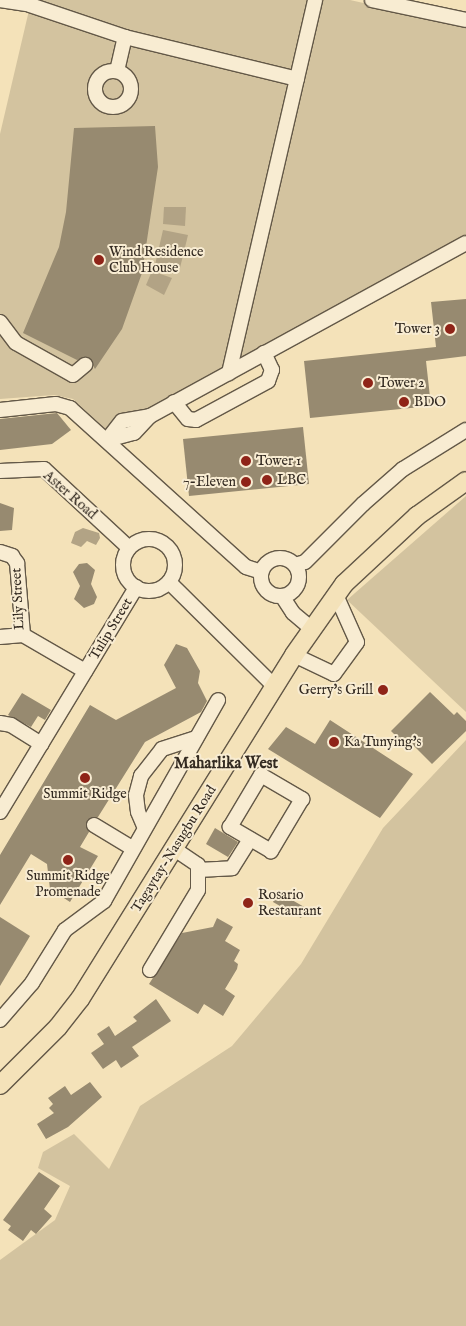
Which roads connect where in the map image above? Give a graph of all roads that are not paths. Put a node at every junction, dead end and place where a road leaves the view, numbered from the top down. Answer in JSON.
{"nodes":[{"id":1,"x":0,"y":0,"type":"edge"},
{"id":2,"x":315,"y":0,"type":"edge"},
{"id":3,"x":372,"y":0,"type":"edge"},
{"id":4,"x":466,"y":20,"type":"edge"},
{"id":5,"x":125,"y":36,"type":"junction"},
{"id":6,"x":117,"y":71,"type":"dead end"},
{"id":7,"x":297,"y":79,"type":"junction"},
{"id":8,"x":466,"y":243,"type":"edge"},
{"id":9,"x":0,"y":322,"type":"edge"},
{"id":10,"x":264,"y":353,"type":"junction"},
{"id":11,"x":85,"y":365,"type":"dead end"},
{"id":12,"x":229,"y":373,"type":"junction"},
{"id":13,"x":174,"y":402,"type":"junction"},
{"id":14,"x":0,"y":410,"type":"edge"},
{"id":15,"x":466,"y":430,"type":"edge"},
{"id":16,"x":107,"y":440,"type":"junction"},
{"id":17,"x":0,"y":471,"type":"edge"},
{"id":18,"x":466,"y":482,"type":"edge"},
{"id":19,"x":129,"y":548,"type":"junction"},
{"id":20,"x":0,"y":552,"type":"edge"},
{"id":21,"x":295,"y":565,"type":"junction"},
{"id":22,"x":262,"y":572,"type":"junction"},
{"id":23,"x":169,"y":582,"type":"junction"},
{"id":24,"x":136,"y":587,"type":"junction"},
{"id":25,"x":336,"y":595,"type":"junction"},
{"id":26,"x":282,"y":596,"type":"junction"},
{"id":27,"x":311,"y":628,"type":"junction"},
{"id":28,"x":23,"y":635,"type":"junction"},
{"id":29,"x":0,"y":637,"type":"edge"},
{"id":30,"x":294,"y":655,"type":"junction"},
{"id":31,"x":85,"y":671,"type":"junction"},
{"id":32,"x":275,"y":687,"type":"junction"},
{"id":33,"x":218,"y":700,"type":"dead end"},
{"id":34,"x":0,"y":723,"type":"edge"},
{"id":35,"x":196,"y":738,"type":"junction"},
{"id":36,"x":41,"y":744,"type":"junction"},
{"id":37,"x":0,"y":812,"type":"edge"},
{"id":38,"x":94,"y":825,"type":"dead end"},
{"id":39,"x":144,"y":826,"type":"junction"},
{"id":40,"x":250,"y":839,"type":"junction"},
{"id":41,"x":132,"y":848,"type":"junction"},
{"id":42,"x":174,"y":849,"type":"junction"},
{"id":43,"x":198,"y":870,"type":"junction"},
{"id":44,"x":150,"y":970,"type":"dead end"},
{"id":45,"x":0,"y":1020,"type":"edge"},
{"id":46,"x":0,"y":1085,"type":"edge"}],
"edges":[{"from":1,"to":5,"type":"street"},
{"from":2,"to":7,"type":"street"},
{"from":3,"to":4,"type":"street"},
{"from":5,"to":6,"type":"street"},
{"from":5,"to":7,"type":"street"},
{"from":7,"to":12,"type":"street"},
{"from":8,"to":10,"type":"street"},
{"from":9,"to":11,"type":"street"},
{"from":10,"to":12,"type":"street"},
{"from":10,"to":13,"type":"street"},
{"from":12,"to":13,"type":"street"},
{"from":13,"to":16,"type":"street"},
{"from":14,"to":16,"type":"street"},
{"from":15,"to":21,"type":"street"},
{"from":16,"to":22,"type":"street"},
{"from":17,"to":19,"type":"street","name":"Aster Road"},
{"from":18,"to":25,"type":"main road","name":"Tagaytay-Nasugbu Road"},
{"from":19,"to":23,"type":"street"},
{"from":19,"to":24,"type":"street"},
{"from":20,"to":28,"type":"street","name":"Lily Street"},
{"from":21,"to":22,"type":"street"},
{"from":21,"to":26,"type":"street"},
{"from":22,"to":26,"type":"street"},
{"from":23,"to":24,"type":"street"},
{"from":23,"to":32,"type":"street"},
{"from":24,"to":31,"type":"street","name":"Tulip Street"},
{"from":25,"to":27,"type":"main road","name":"Tagaytay-Nasugbu Road"},
{"from":25,"to":30,"type":"street"},
{"from":26,"to":27,"type":"street"},
{"from":27,"to":30,"type":"main road","name":"Tagaytay-Nasugbu Road"},
{"from":28,"to":29,"type":"street","name":"Lily Street"},
{"from":28,"to":31,"type":"street","name":"Tulip Street"},
{"from":30,"to":32,"type":"main road","name":"Tagaytay-Nasugbu Road"},
{"from":31,"to":36,"type":"street","name":"Tulip Street"},
{"from":32,"to":42,"type":"main road","name":"Tagaytay-Nasugbu Road"},
{"from":33,"to":35,"type":"street"},
{"from":34,"to":36,"type":"street"},
{"from":35,"to":39,"type":"street"},
{"from":35,"to":39,"type":"street"},
{"from":36,"to":37,"type":"street","name":"Tulip Street"},
{"from":38,"to":41,"type":"street"},
{"from":39,"to":41,"type":"street"},
{"from":40,"to":40,"type":"street"},
{"from":40,"to":43,"type":"street"},
{"from":41,"to":45,"type":"street"},
{"from":42,"to":43,"type":"street"},
{"from":42,"to":46,"type":"main road","name":"Tagaytay-Nasugbu Road"},
{"from":43,"to":44,"type":"street"}]}
